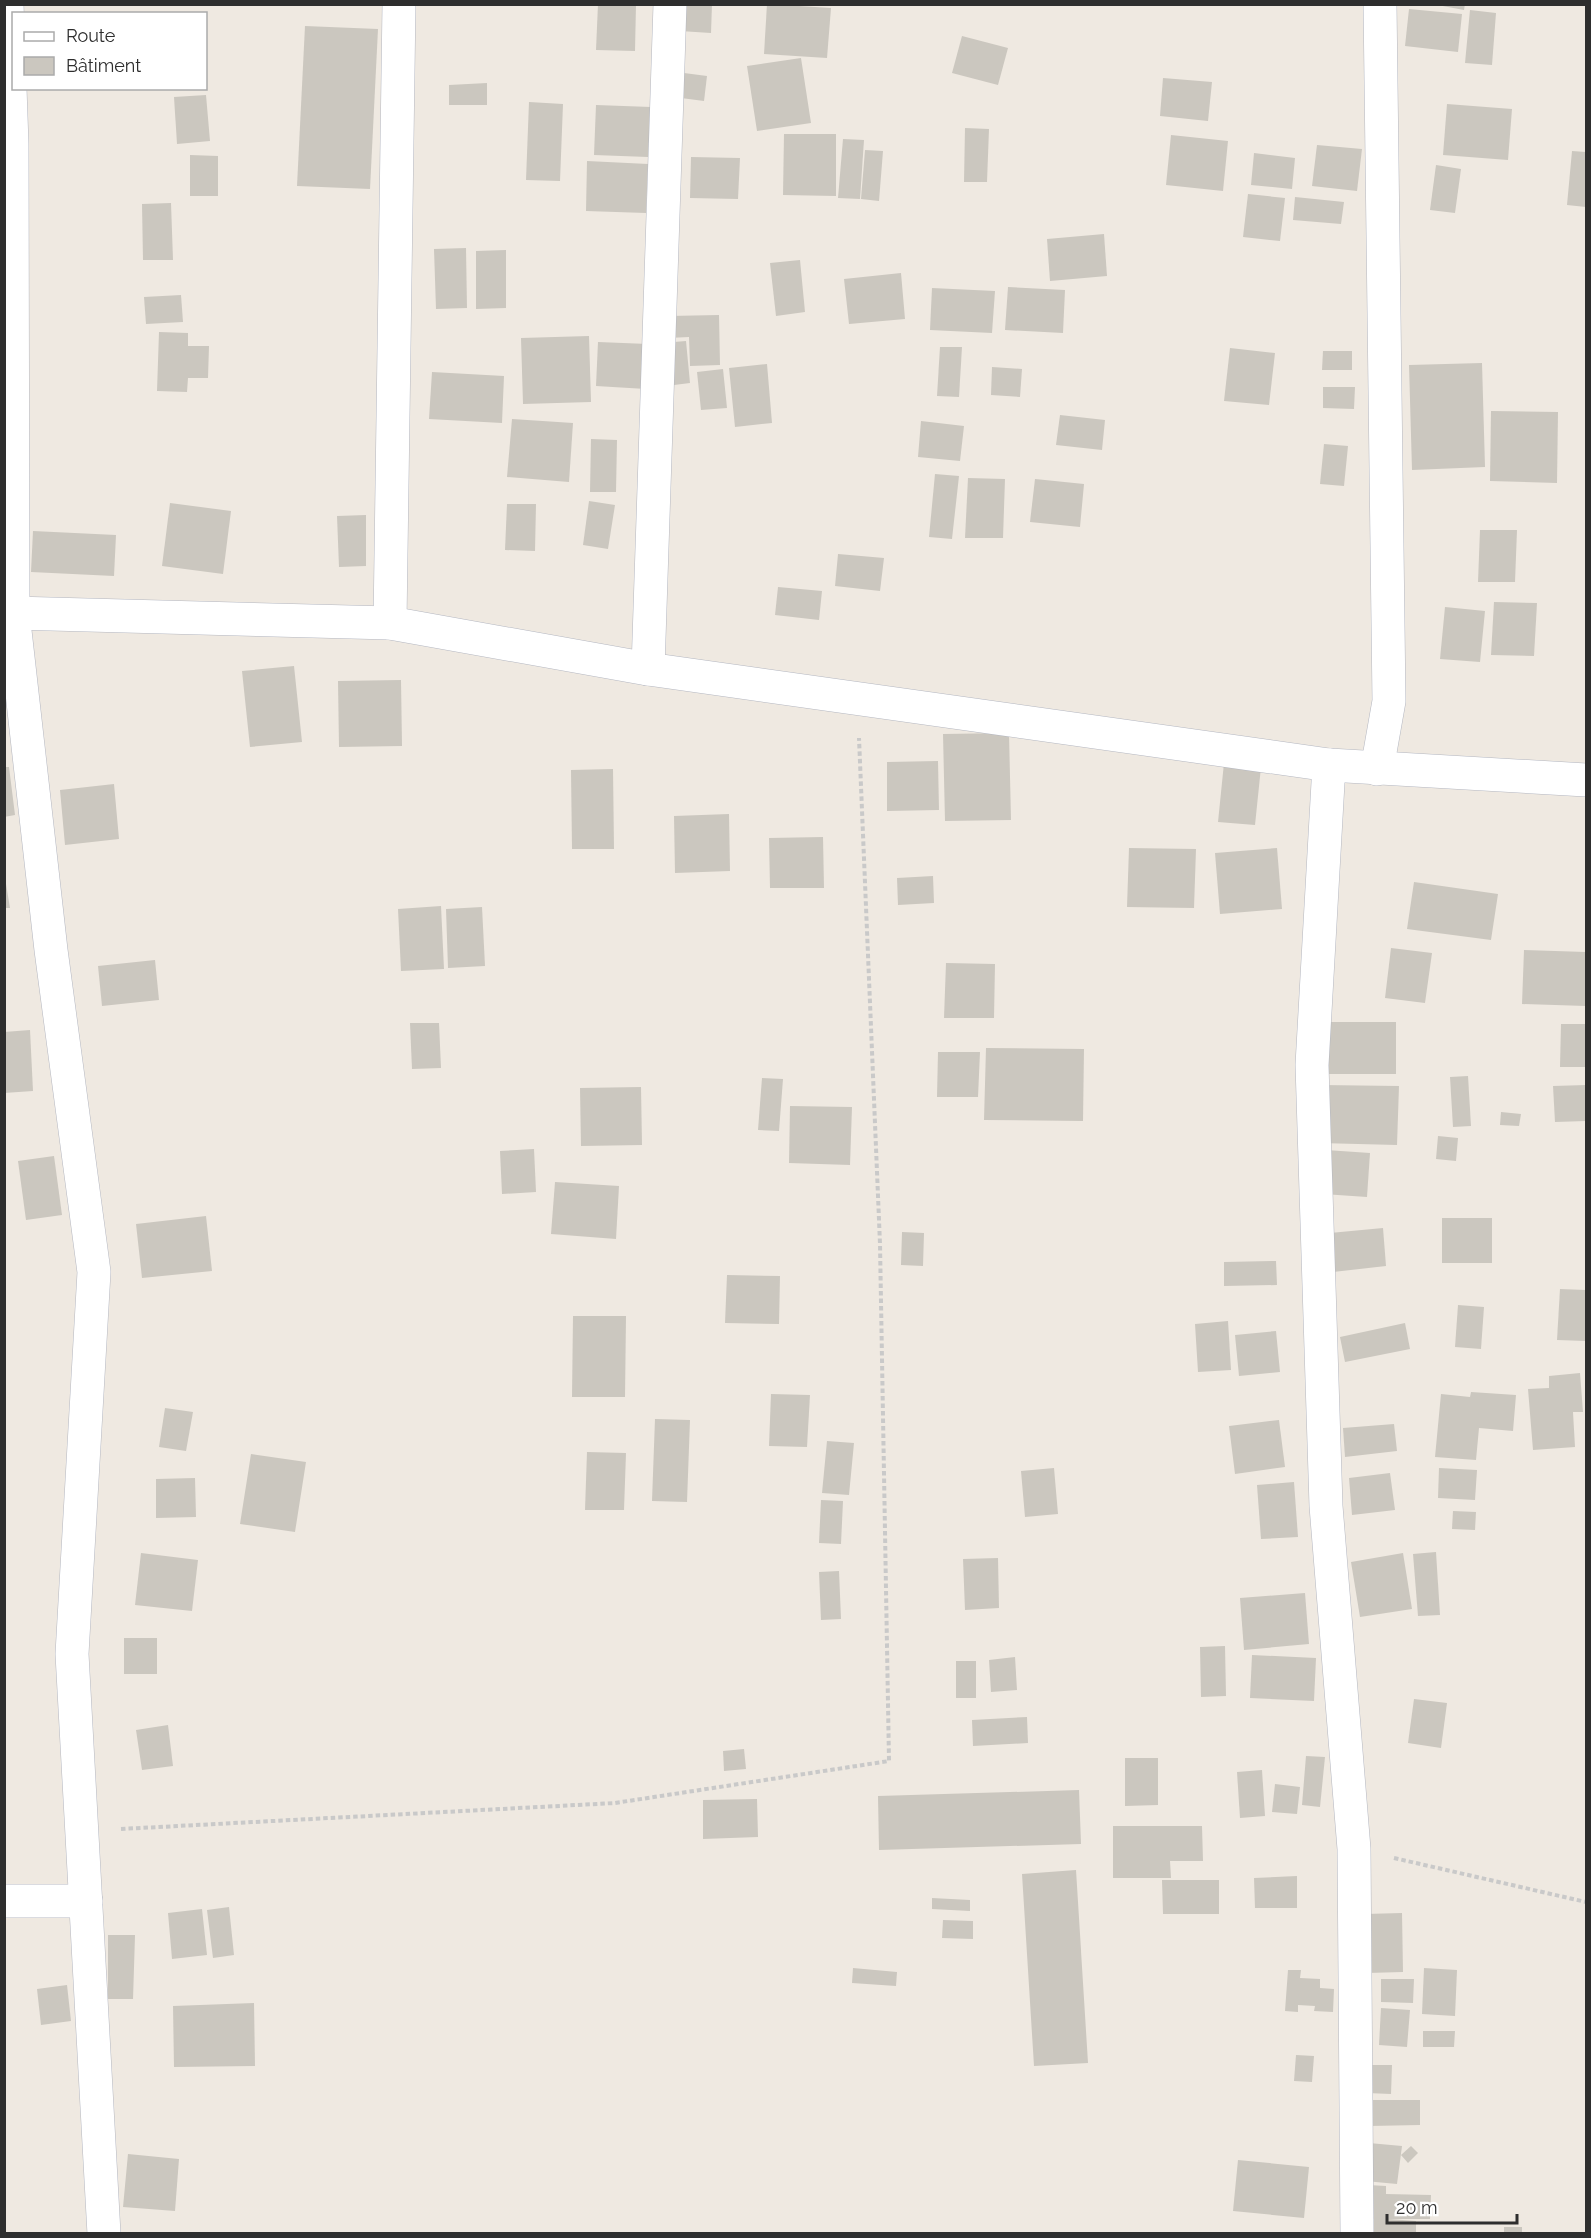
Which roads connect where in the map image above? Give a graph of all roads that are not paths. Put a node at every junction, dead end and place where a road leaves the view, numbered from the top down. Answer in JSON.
{"nodes":[{"id":1,"x":7,"y":4,"type":"edge"},
{"id":2,"x":399,"y":4,"type":"edge"},
{"id":3,"x":670,"y":4,"type":"edge"},
{"id":4,"x":1380,"y":4,"type":"edge"},
{"id":5,"x":11,"y":621,"type":"edge"},
{"id":6,"x":390,"y":623,"type":"junction"},
{"id":7,"x":648,"y":669,"type":"junction"},
{"id":8,"x":1329,"y":765,"type":"junction"},
{"id":9,"x":1377,"y":769,"type":"junction"},
{"id":10,"x":1587,"y":780,"type":"edge"},
{"id":11,"x":4,"y":1901,"type":"edge"},
{"id":12,"x":86,"y":1901,"type":"junction"},
{"id":13,"x":104,"y":2234,"type":"edge"},
{"id":14,"x":1357,"y":2234,"type":"edge"}],
"edges":[{"from":1,"to":5,"type":"street"},
{"from":2,"to":6,"type":"street"},
{"from":3,"to":7,"type":"street"},
{"from":4,"to":9,"type":"street"},
{"from":5,"to":6,"type":"street"},
{"from":5,"to":12,"type":"street"},
{"from":6,"to":7,"type":"street"},
{"from":7,"to":8,"type":"street"},
{"from":8,"to":9,"type":"street"},
{"from":8,"to":14,"type":"street"},
{"from":9,"to":10,"type":"street"},
{"from":11,"to":12,"type":"street"},
{"from":12,"to":13,"type":"street"}]}
